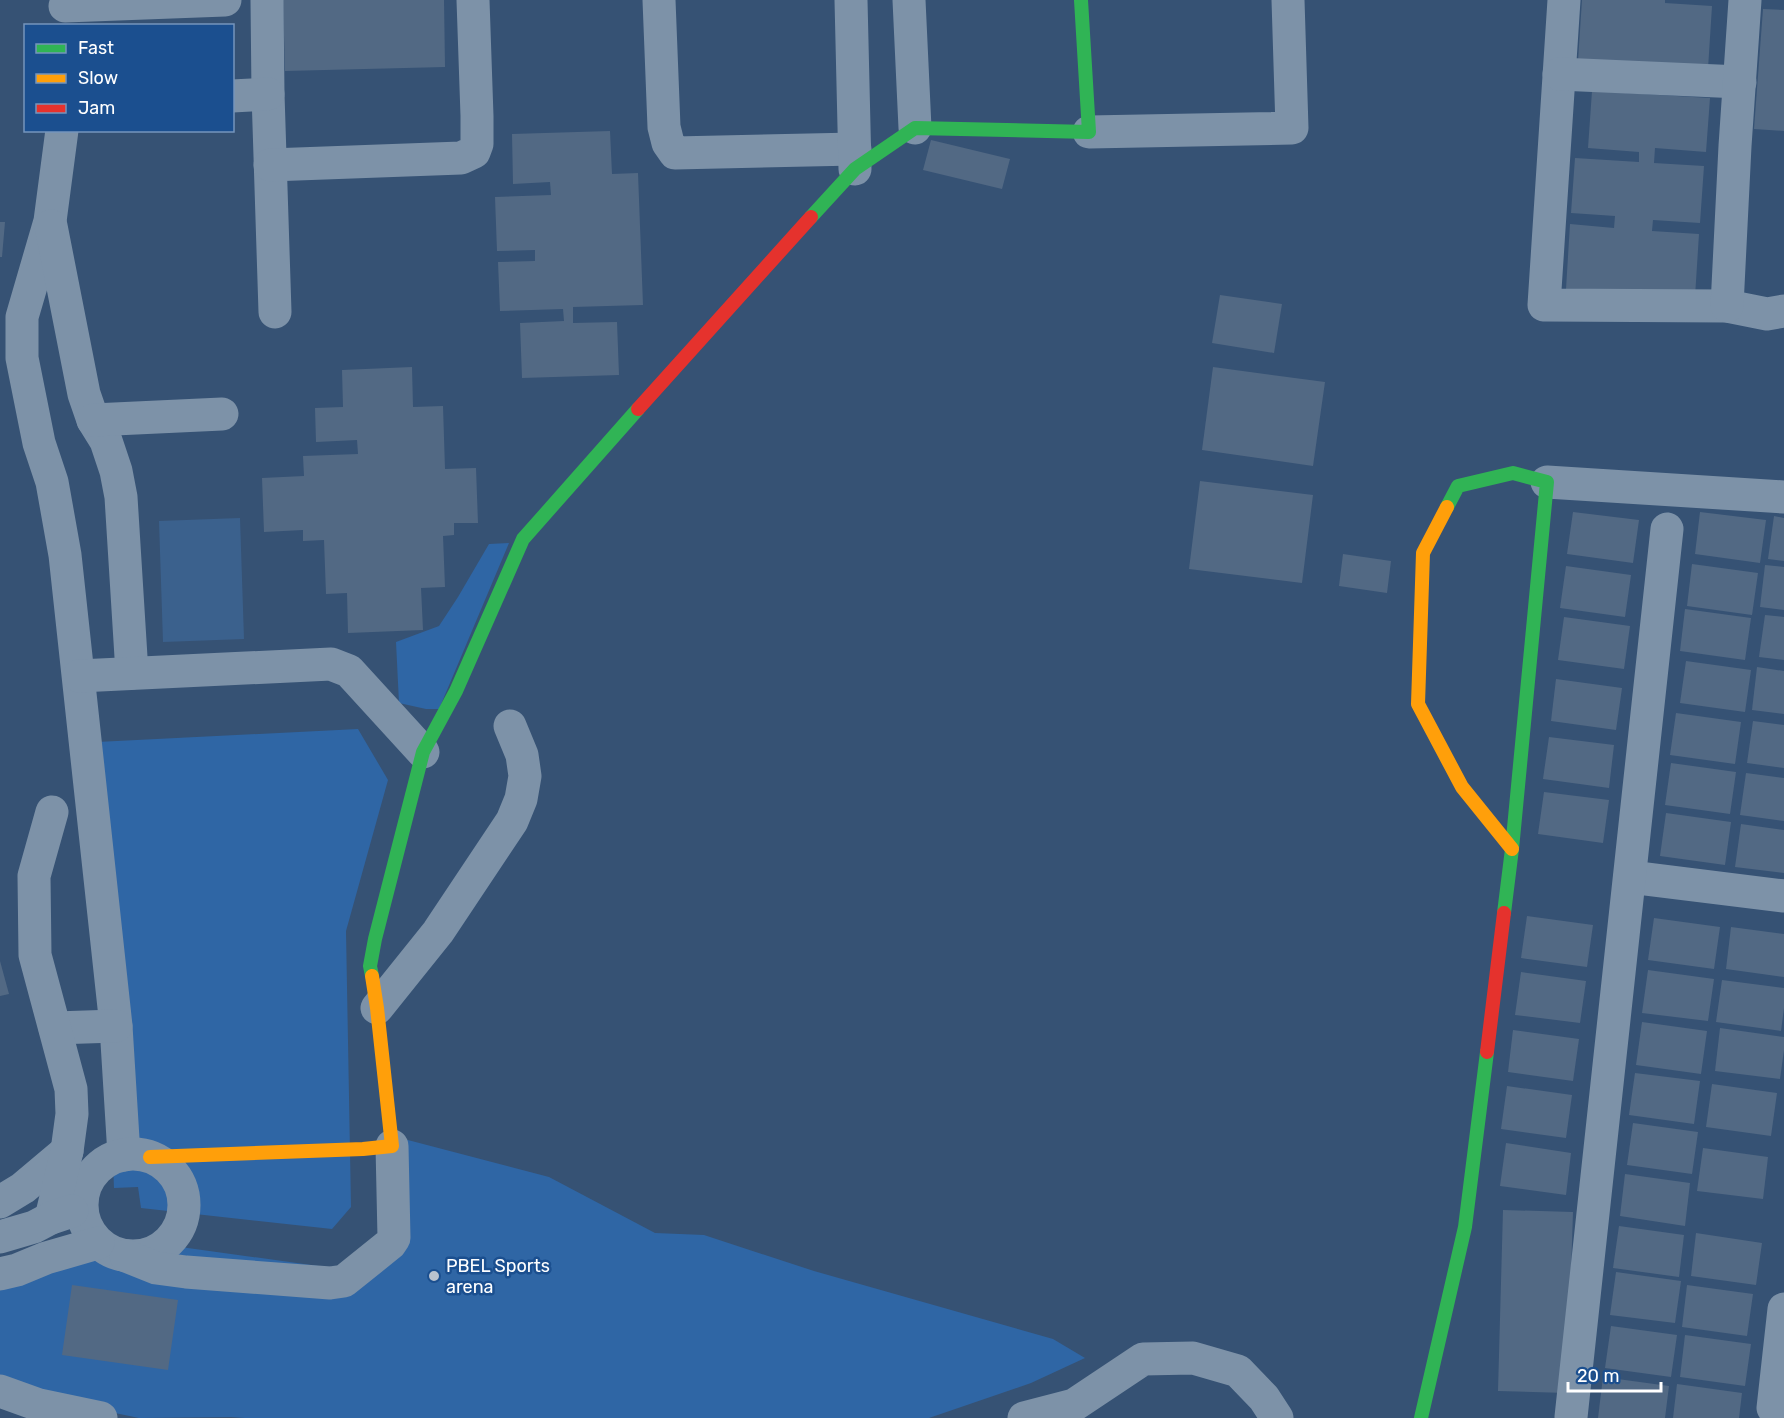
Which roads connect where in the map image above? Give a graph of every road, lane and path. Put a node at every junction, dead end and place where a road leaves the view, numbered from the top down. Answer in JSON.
{"nodes":[{"id":1,"x":225,"y":0,"type":"edge"},
{"id":2,"x":267,"y":0,"type":"edge"},
{"id":3,"x":473,"y":0,"type":"edge"},
{"id":4,"x":659,"y":0,"type":"edge"},
{"id":5,"x":851,"y":0,"type":"edge"},
{"id":6,"x":909,"y":0,"type":"edge"},
{"id":7,"x":1081,"y":0,"type":"edge"},
{"id":8,"x":1288,"y":0,"type":"edge"},
{"id":9,"x":1564,"y":0,"type":"edge"},
{"id":10,"x":1745,"y":0,"type":"edge"},
{"id":11,"x":65,"y":10,"type":"edge"},
{"id":12,"x":1559,"y":74,"type":"junction"},
{"id":13,"x":1740,"y":82,"type":"junction"},
{"id":14,"x":268,"y":94,"type":"junction"},
{"id":15,"x":234,"y":96,"type":"edge"},
{"id":16,"x":915,"y":128,"type":"junction"},
{"id":17,"x":62,"y":132,"type":"edge"},
{"id":18,"x":1089,"y":132,"type":"junction"},
{"id":19,"x":855,"y":159,"type":"junction"},
{"id":20,"x":270,"y":165,"type":"junction"},
{"id":21,"x":50,"y":221,"type":"junction"},
{"id":22,"x":1727,"y":306,"type":"junction"},
{"id":23,"x":1784,"y":310,"type":"edge"},
{"id":24,"x":275,"y":312,"type":"dead end"},
{"id":25,"x":222,"y":414,"type":"dead end"},
{"id":26,"x":93,"y":420,"type":"junction"},
{"id":27,"x":1547,"y":482,"type":"junction"},
{"id":28,"x":1784,"y":497,"type":"edge"},
{"id":29,"x":1667,"y":529,"type":"dead end"},
{"id":30,"x":132,"y":673,"type":"junction"},
{"id":31,"x":78,"y":676,"type":"junction"},
{"id":32,"x":510,"y":726,"type":"dead end"},
{"id":33,"x":423,"y":752,"type":"junction"},
{"id":34,"x":52,"y":812,"type":"dead end"},
{"id":35,"x":1512,"y":849,"type":"junction"},
{"id":36,"x":1630,"y":877,"type":"junction"},
{"id":37,"x":1784,"y":896,"type":"edge"},
{"id":38,"x":377,"y":1008,"type":"junction"},
{"id":39,"x":116,"y":1026,"type":"junction"},
{"id":40,"x":55,"y":1029,"type":"junction"},
{"id":41,"x":392,"y":1146,"type":"junction"},
{"id":42,"x":67,"y":1152,"type":"junction"},
{"id":43,"x":137,"y":1156,"type":"junction"},
{"id":44,"x":0,"y":1202,"type":"edge"},
{"id":45,"x":81,"y":1208,"type":"junction"},
{"id":46,"x":42,"y":1222,"type":"junction"},
{"id":47,"x":0,"y":1237,"type":"edge"},
{"id":48,"x":112,"y":1249,"type":"junction"},
{"id":49,"x":0,"y":1274,"type":"edge"},
{"id":50,"x":1784,"y":1309,"type":"edge"},
{"id":51,"x":0,"y":1391,"type":"edge"},
{"id":52,"x":1773,"y":1408,"type":"dead end"},
{"id":53,"x":1571,"y":1417,"type":"edge"},
{"id":54,"x":100,"y":1418,"type":"edge"},
{"id":55,"x":1024,"y":1418,"type":"edge"},
{"id":56,"x":1277,"y":1418,"type":"edge"},
{"id":57,"x":1421,"y":1418,"type":"edge"}],
"edges":[{"from":1,"to":11,"type":"street"},
{"from":2,"to":14,"type":"street"},
{"from":3,"to":20,"type":"street"},
{"from":4,"to":19,"type":"street"},
{"from":5,"to":19,"type":"street"},
{"from":6,"to":16,"type":"street"},
{"from":7,"to":18,"type":"street"},
{"from":8,"to":18,"type":"street"},
{"from":9,"to":12,"type":"street"},
{"from":10,"to":13,"type":"street"},
{"from":12,"to":13,"type":"street"},
{"from":12,"to":22,"type":"street"},
{"from":13,"to":22,"type":"street"},
{"from":14,"to":15,"type":"street"},
{"from":14,"to":20,"type":"street"},
{"from":16,"to":18,"type":"street"},
{"from":16,"to":19,"type":"street"},
{"from":17,"to":21,"type":"street"},
{"from":19,"to":33,"type":"street"},
{"from":20,"to":24,"type":"street"},
{"from":21,"to":26,"type":"street"},
{"from":21,"to":31,"type":"street"},
{"from":22,"to":23,"type":"street"},
{"from":25,"to":26,"type":"street"},
{"from":26,"to":30,"type":"street"},
{"from":27,"to":28,"type":"street"},
{"from":27,"to":35,"type":"street"},
{"from":27,"to":35,"type":"street"},
{"from":29,"to":36,"type":"street"},
{"from":30,"to":31,"type":"street"},
{"from":30,"to":33,"type":"street"},
{"from":31,"to":39,"type":"street"},
{"from":32,"to":38,"type":"street"},
{"from":33,"to":38,"type":"street"},
{"from":34,"to":40,"type":"street"},
{"from":35,"to":57,"type":"street"},
{"from":36,"to":37,"type":"street"},
{"from":36,"to":53,"type":"street"},
{"from":38,"to":41,"type":"street"},
{"from":39,"to":40,"type":"street"},
{"from":39,"to":43,"type":"street"},
{"from":40,"to":42,"type":"street"},
{"from":41,"to":43,"type":"street"},
{"from":41,"to":48,"type":"street"},
{"from":42,"to":44,"type":"street"},
{"from":42,"to":46,"type":"street"},
{"from":43,"to":45,"type":"street"},
{"from":43,"to":48,"type":"street"},
{"from":45,"to":46,"type":"street"},
{"from":45,"to":48,"type":"street"},
{"from":46,"to":47,"type":"street"},
{"from":48,"to":49,"type":"street"},
{"from":50,"to":52,"type":"street"},
{"from":51,"to":54,"type":"street"},
{"from":55,"to":56,"type":"street"}]}
